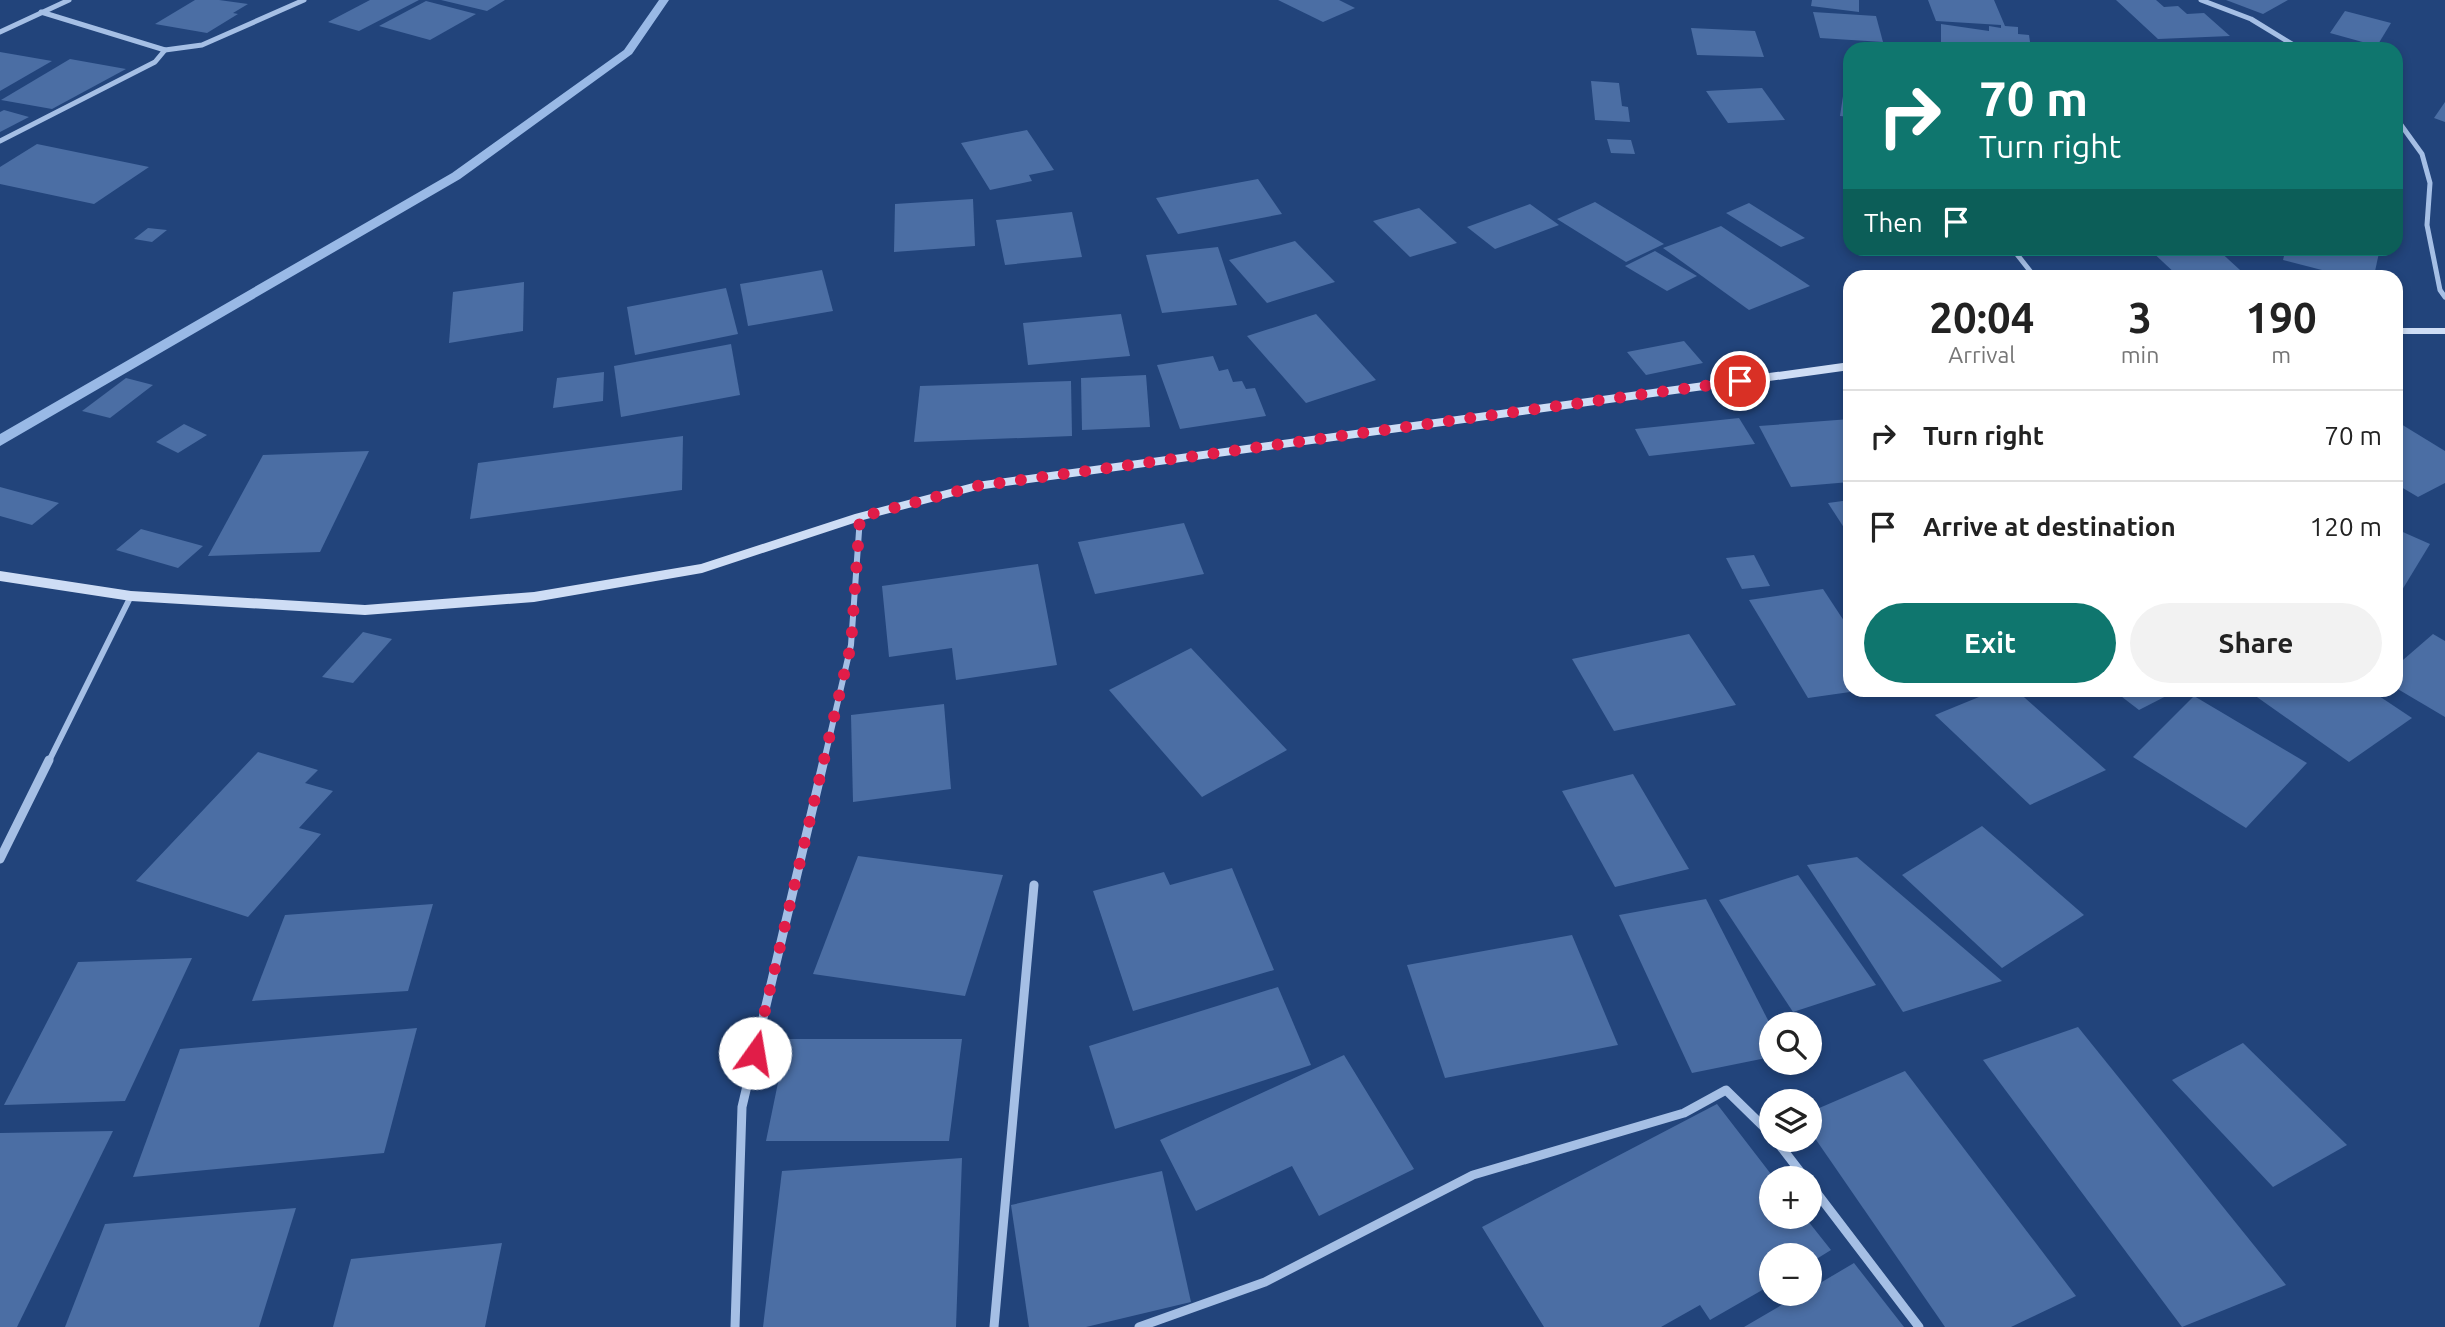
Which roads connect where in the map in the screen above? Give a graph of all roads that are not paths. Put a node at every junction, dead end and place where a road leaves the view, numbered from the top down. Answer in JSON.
{"nodes":[{"id":1,"x":69,"y":0,"type":"edge"},
{"id":2,"x":304,"y":0,"type":"edge"},
{"id":3,"x":2201,"y":0,"type":"edge"},
{"id":4,"x":41,"y":12,"type":"junction"},
{"id":5,"x":0,"y":32,"type":"edge"},
{"id":6,"x":2289,"y":42,"type":"edge"},
{"id":7,"x":165,"y":50,"type":"junction"},
{"id":8,"x":2403,"y":128,"type":"edge"},
{"id":9,"x":0,"y":141,"type":"edge"},
{"id":10,"x":2018,"y":256,"type":"edge"},
{"id":11,"x":2029,"y":270,"type":"edge"},
{"id":12,"x":2445,"y":297,"type":"edge"},
{"id":13,"x":2403,"y":331,"type":"edge"},
{"id":14,"x":2445,"y":331,"type":"edge"},
{"id":15,"x":1843,"y":367,"type":"edge"},
{"id":16,"x":860,"y":517,"type":"junction"},
{"id":17,"x":0,"y":576,"type":"edge"},
{"id":18,"x":131,"y":596,"type":"junction"},
{"id":19,"x":0,"y":859,"type":"edge"},
{"id":20,"x":1034,"y":885,"type":"dead end"},
{"id":21,"x":1759,"y":1122,"type":"edge"},
{"id":22,"x":1785,"y":1152,"type":"edge"},
{"id":23,"x":1796,"y":1166,"type":"edge"},
{"id":24,"x":1822,"y":1200,"type":"edge"},
{"id":25,"x":735,"y":1327,"type":"edge"},
{"id":26,"x":995,"y":1327,"type":"edge"},
{"id":27,"x":1139,"y":1327,"type":"edge"},
{"id":28,"x":1919,"y":1327,"type":"edge"}],
"edges":[{"from":1,"to":4,"type":"street"},
{"from":2,"to":7,"type":"street"},
{"from":3,"to":6,"type":"street"},
{"from":4,"to":5,"type":"street"},
{"from":4,"to":7,"type":"street"},
{"from":7,"to":9,"type":"street"},
{"from":8,"to":12,"type":"street"},
{"from":10,"to":11,"type":"street"},
{"from":13,"to":14,"type":"street"},
{"from":15,"to":16,"type":"street"},
{"from":16,"to":18,"type":"street"},
{"from":16,"to":25,"type":"street"},
{"from":17,"to":18,"type":"street"},
{"from":18,"to":19,"type":"street"},
{"from":20,"to":26,"type":"street"},
{"from":21,"to":27,"type":"street"},
{"from":22,"to":23,"type":"street"},
{"from":24,"to":28,"type":"street"}]}
